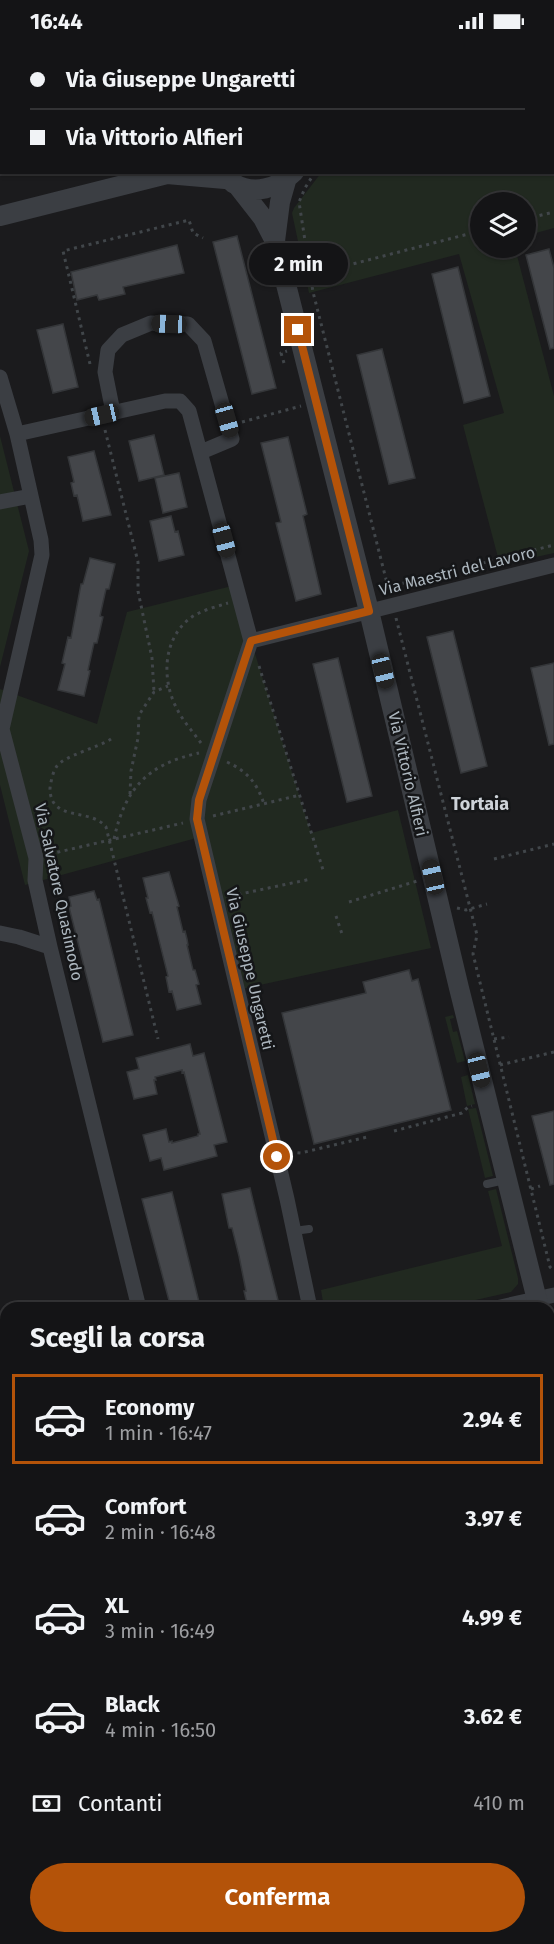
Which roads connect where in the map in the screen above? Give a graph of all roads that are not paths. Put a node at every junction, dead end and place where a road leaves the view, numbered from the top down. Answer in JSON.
{"nodes":[{"id":1,"x":163,"y":174,"type":"edge"},
{"id":2,"x":177,"y":174,"type":"edge"},
{"id":3,"x":228,"y":179,"type":"edge"},
{"id":4,"x":295,"y":180,"type":"edge"},
{"id":5,"x":0,"y":216,"type":"edge"},
{"id":6,"x":275,"y":242,"type":"junction"},
{"id":7,"x":0,"y":377,"type":"edge"},
{"id":8,"x":108,"y":418,"type":"junction"},
{"id":9,"x":16,"y":434,"type":"junction"},
{"id":10,"x":201,"y":452,"type":"junction"},
{"id":11,"x":31,"y":496,"type":"junction"},
{"id":12,"x":0,"y":502,"type":"edge"},
{"id":13,"x":554,"y":565,"type":"edge"},
{"id":14,"x":369,"y":611,"type":"junction"},
{"id":15,"x":251,"y":641,"type":"junction"},
{"id":16,"x":0,"y":933,"type":"edge"},
{"id":17,"x":50,"y":947,"type":"junction"},
{"id":18,"x":507,"y":1180,"type":"junction"},
{"id":19,"x":486,"y":1184,"type":"dead end"},
{"id":20,"x":543,"y":1301,"type":"edge"},
{"id":21,"x":138,"y":1302,"type":"edge"},
{"id":22,"x":309,"y":1302,"type":"edge"}],
"edges":[{"from":1,"to":5,"type":"street"},
{"from":2,"to":3,"type":"street"},
{"from":3,"to":4,"type":"street"},
{"from":3,"to":6,"type":"street","name":"Via Vittorio Alfieri"},
{"from":4,"to":6,"type":"street","name":"Via Vittorio Alfieri"},
{"from":6,"to":14,"type":"street","name":"Via Vittorio Alfieri"},
{"from":7,"to":9,"type":"street","name":"Via Salvatore Quasimodo"},
{"from":8,"to":9,"type":"street"},
{"from":8,"to":10,"type":"street"},
{"from":8,"to":10,"type":"street"},
{"from":9,"to":11,"type":"street","name":"Via Salvatore Quasimodo"},
{"from":10,"to":15,"type":"street"},
{"from":11,"to":12,"type":"street"},
{"from":11,"to":17,"type":"street","name":"Via Salvatore Quasimodo"},
{"from":13,"to":14,"type":"street","name":"Via Maestri del Lavoro"},
{"from":14,"to":15,"type":"street"},
{"from":14,"to":18,"type":"street","name":"Via Vittorio Alfieri"},
{"from":15,"to":22,"type":"street","name":"Via Giuseppe Ungaretti"},
{"from":16,"to":17,"type":"street"},
{"from":17,"to":21,"type":"street","name":"Via Salvatore Quasimodo"},
{"from":18,"to":19,"type":"lane"},
{"from":18,"to":20,"type":"street","name":"Via Vittorio Alfieri"}]}
